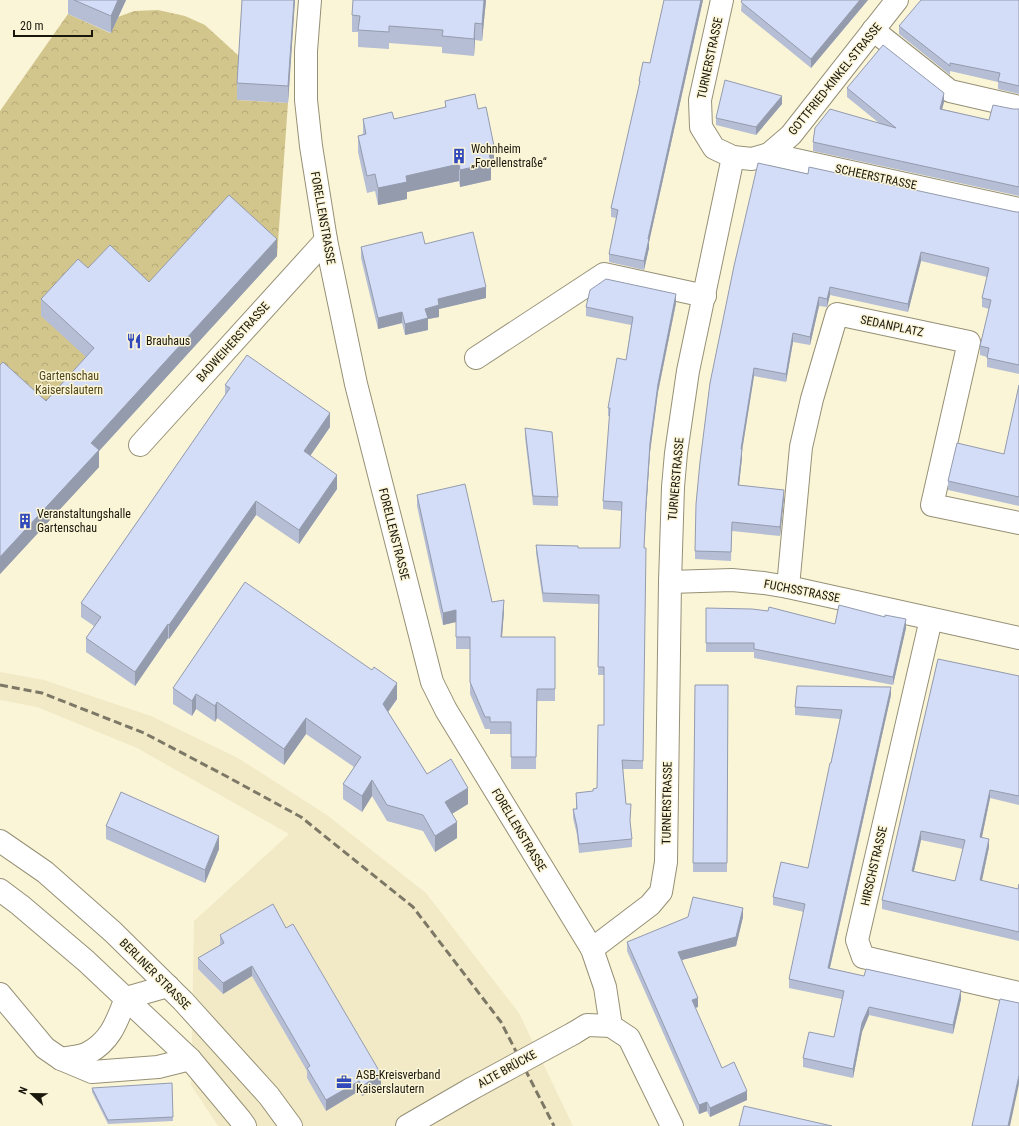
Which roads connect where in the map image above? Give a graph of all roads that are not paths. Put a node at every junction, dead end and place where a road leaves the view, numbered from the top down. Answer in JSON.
{"nodes":[{"id":1,"x":310,"y":0,"type":"edge"},
{"id":2,"x":722,"y":0,"type":"edge"},
{"id":3,"x":897,"y":0,"type":"edge"},
{"id":4,"x":873,"y":30,"type":"junction"},
{"id":5,"x":1015,"y":106,"type":"dead end"},
{"id":6,"x":768,"y":154,"type":"junction"},
{"id":7,"x":733,"y":157,"type":"junction"},
{"id":8,"x":1019,"y":209,"type":"edge"},
{"id":9,"x":326,"y":240,"type":"junction"},
{"id":10,"x":705,"y":296,"type":"junction"},
{"id":11,"x":476,"y":358,"type":"dead end"},
{"id":12,"x":140,"y":445,"type":"dead end"},
{"id":13,"x":1019,"y":522,"type":"edge"},
{"id":14,"x":670,"y":582,"type":"junction"},
{"id":15,"x":788,"y":587,"type":"junction"},
{"id":16,"x":931,"y":619,"type":"junction"},
{"id":17,"x":1019,"y":638,"type":"edge"},
{"id":18,"x":0,"y":841,"type":"edge"},
{"id":19,"x":0,"y":890,"type":"edge"},
{"id":20,"x":592,"y":949,"type":"junction"},
{"id":21,"x":168,"y":986,"type":"junction"},
{"id":22,"x":1019,"y":993,"type":"edge"},
{"id":23,"x":0,"y":994,"type":"edge"},
{"id":24,"x":126,"y":998,"type":"junction"},
{"id":25,"x":611,"y":1026,"type":"junction"},
{"id":26,"x":61,"y":1059,"type":"junction"},
{"id":27,"x":190,"y":1059,"type":"junction"},
{"id":28,"x":245,"y":1126,"type":"edge"},
{"id":29,"x":291,"y":1126,"type":"edge"},
{"id":30,"x":407,"y":1126,"type":"edge"},
{"id":31,"x":672,"y":1126,"type":"edge"}],
"edges":[{"from":1,"to":9,"type":"street","name":"FORELLENSTRASSE"},
{"from":2,"to":7,"type":"street","name":"TURNERSTRASSE"},
{"from":3,"to":4,"type":"street","name":"GOTTFRIED-KINKEL-STRASSE"},
{"from":4,"to":5,"type":"street"},
{"from":4,"to":6,"type":"street","name":"GOTTFRIED-KINKEL-STRASSE"},
{"from":6,"to":7,"type":"street","name":"SCHEERSTRASSE"},
{"from":6,"to":8,"type":"street","name":"SCHEERSTRASSE"},
{"from":7,"to":10,"type":"street","name":"TURNERSTRASSE"},
{"from":9,"to":12,"type":"street","name":"BADWEIHERSTRASSE"},
{"from":9,"to":20,"type":"street","name":"FORELLENSTRASSE"},
{"from":10,"to":11,"type":"street"},
{"from":10,"to":14,"type":"street","name":"TURNERSTRASSE"},
{"from":13,"to":15,"type":"street","name":"SEDANPLATZ"},
{"from":14,"to":15,"type":"street","name":"FUCHSSTRASSE"},
{"from":14,"to":20,"type":"street","name":"TURNERSTRASSE"},
{"from":15,"to":16,"type":"street","name":"FUCHSSTRASSE"},
{"from":16,"to":17,"type":"street"},
{"from":16,"to":22,"type":"street","name":"HIRSCHSTRASSE"},
{"from":18,"to":21,"type":"street","name":"BERLINER STRASSE"},
{"from":19,"to":24,"type":"street"},
{"from":20,"to":25,"type":"street","name":"FORELLENSTRASSE"},
{"from":21,"to":24,"type":"street"},
{"from":21,"to":29,"type":"street","name":"BERLINER STRASSE"},
{"from":23,"to":26,"type":"street"},
{"from":24,"to":26,"type":"street"},
{"from":24,"to":27,"type":"street"},
{"from":25,"to":30,"type":"street","name":"ALTE BRÜCKE","bridge":true},
{"from":25,"to":31,"type":"street"},
{"from":26,"to":27,"type":"street"},
{"from":27,"to":28,"type":"street"}]}
